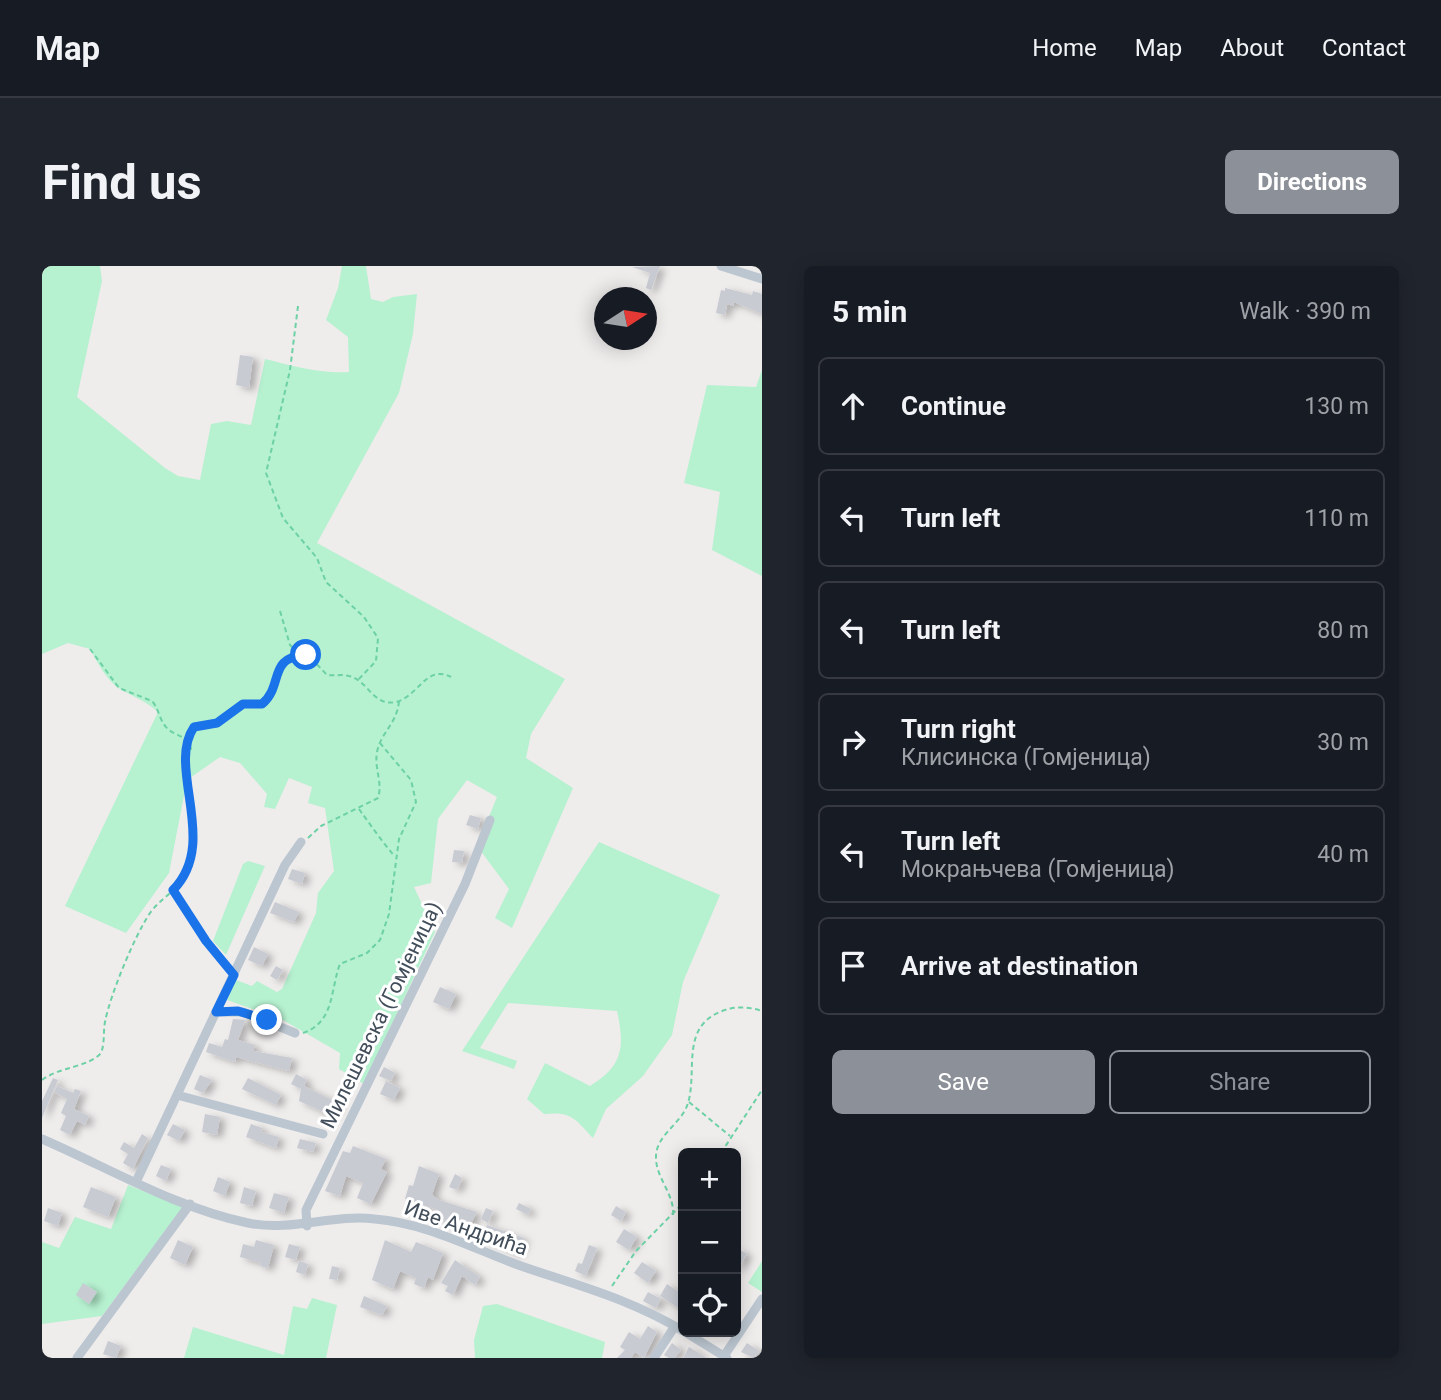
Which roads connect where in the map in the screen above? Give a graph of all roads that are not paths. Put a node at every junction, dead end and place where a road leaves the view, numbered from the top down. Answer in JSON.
{"nodes":[{"id":1,"x":720,"y":266,"type":"edge"},
{"id":2,"x":762,"y":279,"type":"edge"},
{"id":3,"x":490,"y":820,"type":"dead end"},
{"id":4,"x":302,"y":842,"type":"road end"},
{"id":5,"x":216,"y":1012,"type":"junction"},
{"id":6,"x":295,"y":1033,"type":"road end"},
{"id":7,"x":177,"y":1095,"type":"junction"},
{"id":8,"x":323,"y":1134,"type":"dead end"},
{"id":9,"x":42,"y":1139,"type":"edge"},
{"id":10,"x":136,"y":1182,"type":"junction"},
{"id":11,"x":190,"y":1204,"type":"junction"},
{"id":12,"x":307,"y":1226,"type":"junction"},
{"id":13,"x":762,"y":1299,"type":"edge"},
{"id":14,"x":678,"y":1328,"type":"edge"},
{"id":15,"x":678,"y":1333,"type":"edge"},
{"id":16,"x":692,"y":1337,"type":"edge"},
{"id":17,"x":725,"y":1357,"type":"edge"},
{"id":18,"x":77,"y":1358,"type":"edge"},
{"id":19,"x":654,"y":1358,"type":"edge"}],
"edges":[{"from":1,"to":2,"type":"street"},
{"from":3,"to":12,"type":"street","name":"Милешевска (Гомјеница)"},
{"from":4,"to":5,"type":"street"},
{"from":5,"to":6,"type":"street"},
{"from":5,"to":7,"type":"street"},
{"from":7,"to":8,"type":"street"},
{"from":7,"to":10,"type":"street"},
{"from":9,"to":10,"type":"street","name":"Иве Андрића"},
{"from":10,"to":11,"type":"street","name":"Иве Андрића"},
{"from":11,"to":12,"type":"street","name":"Иве Андрића"},
{"from":11,"to":18,"type":"street"},
{"from":12,"to":14,"type":"street","name":"Иве Андрића"},
{"from":13,"to":17,"type":"street"},
{"from":15,"to":19,"type":"street"},
{"from":16,"to":17,"type":"street","name":"Иве Андрића"}]}
